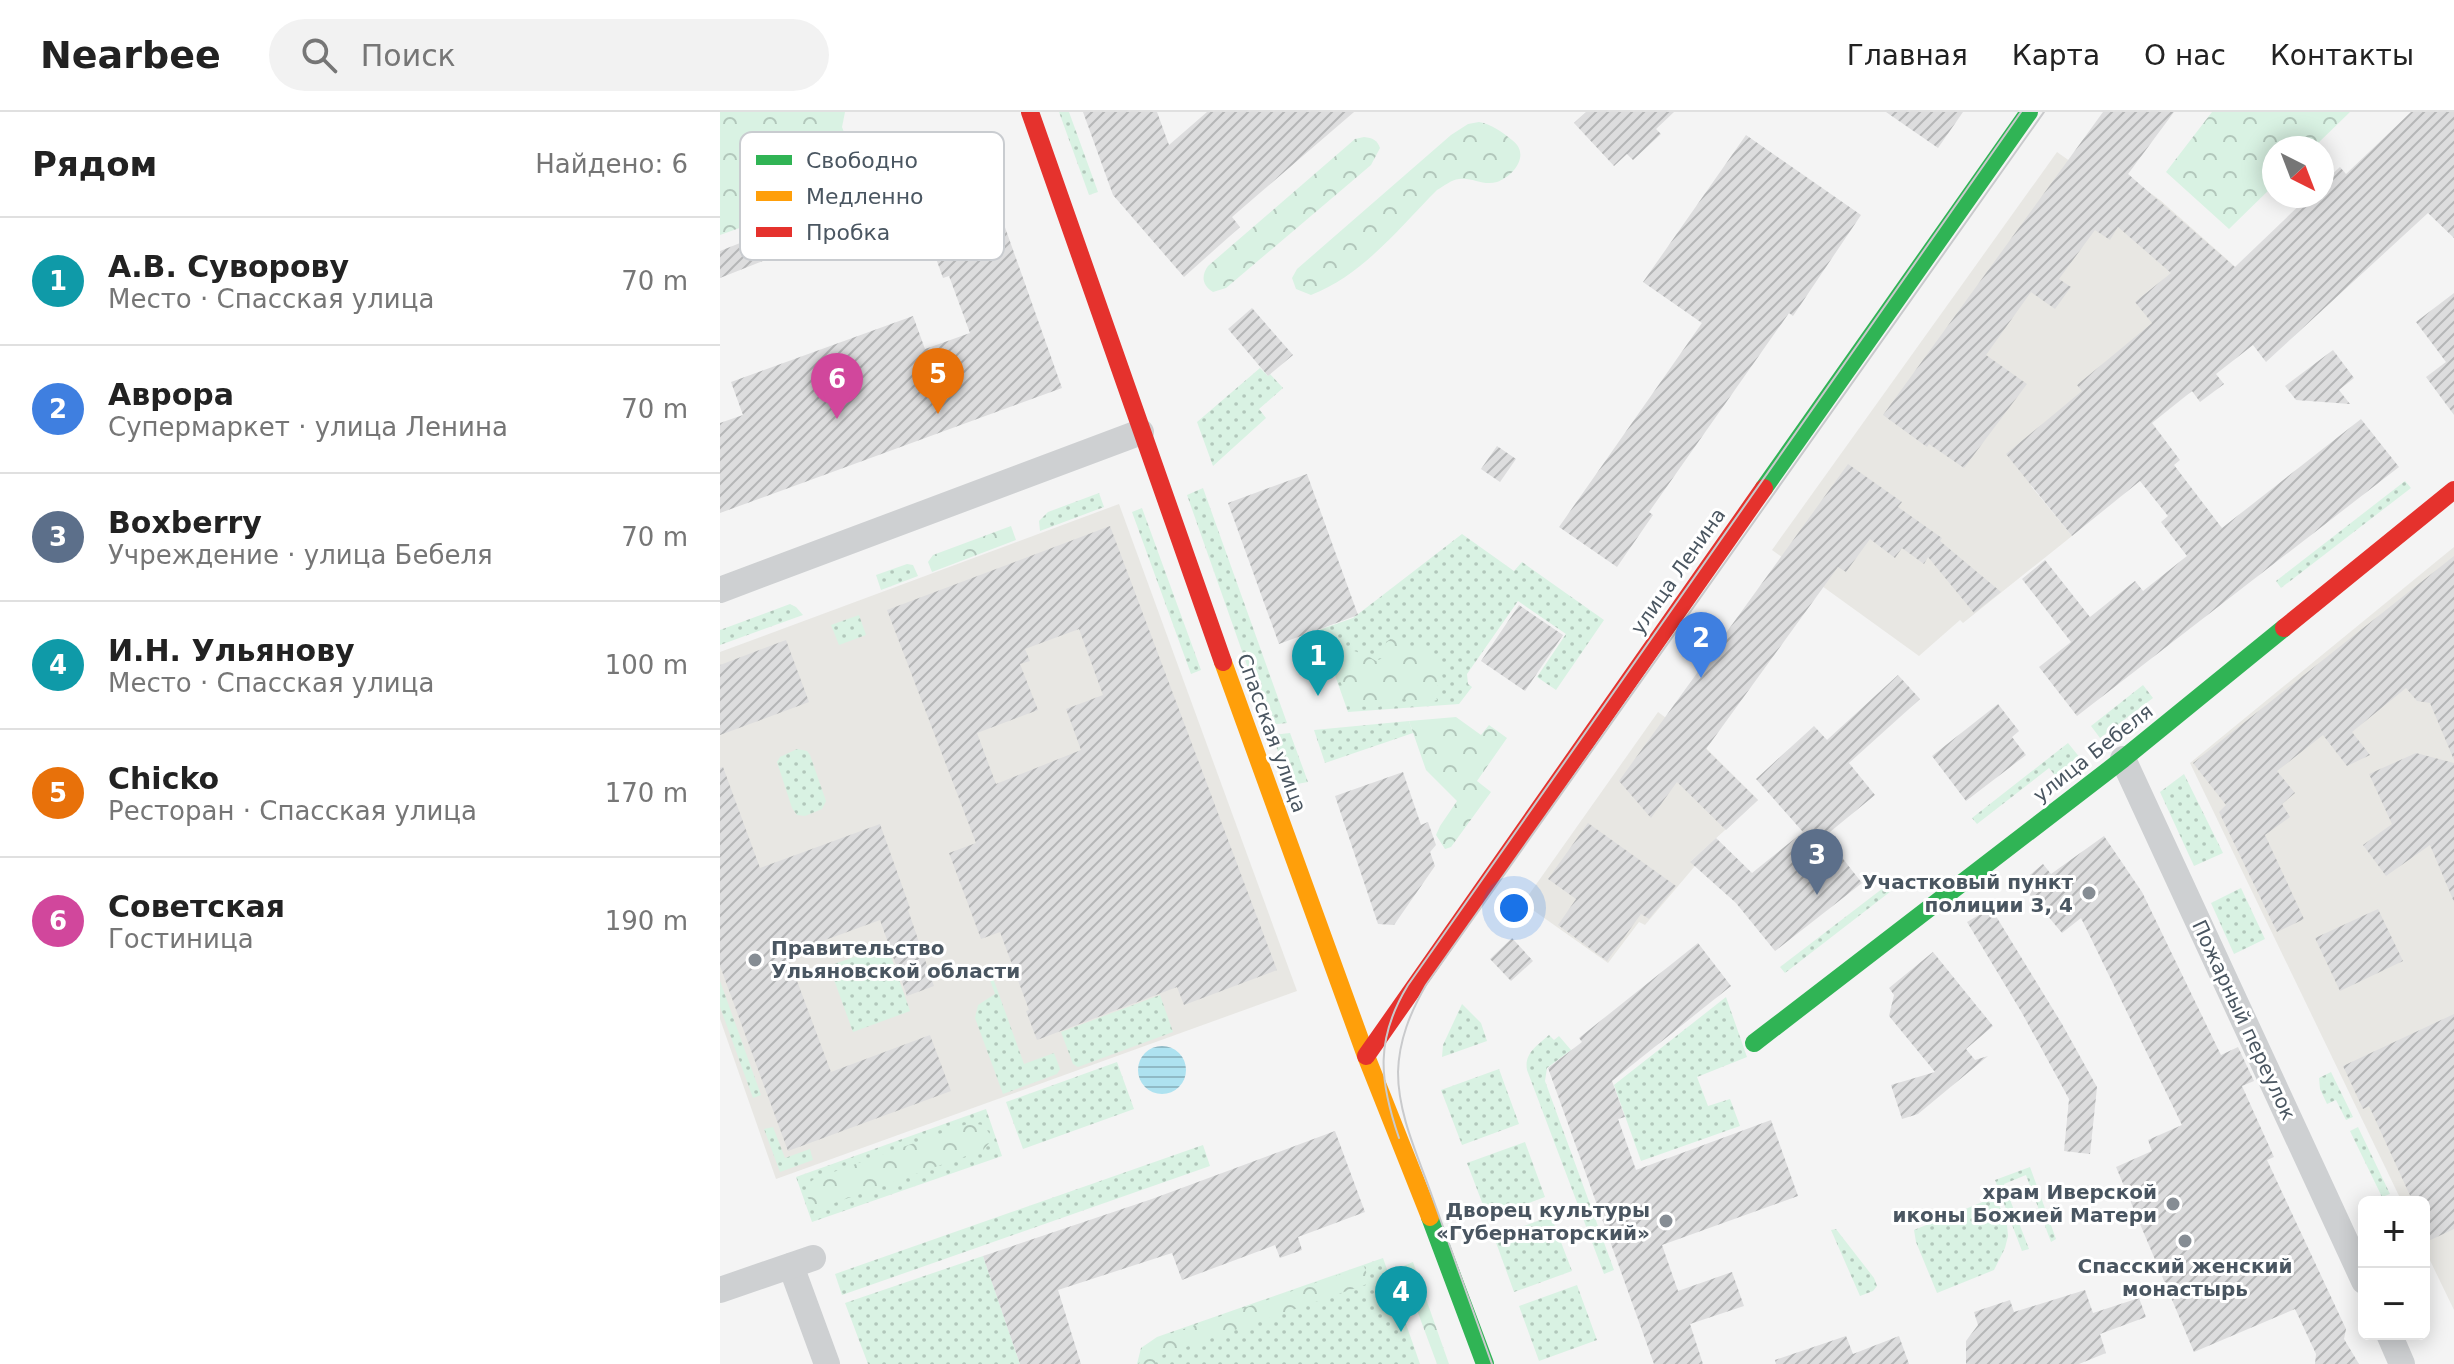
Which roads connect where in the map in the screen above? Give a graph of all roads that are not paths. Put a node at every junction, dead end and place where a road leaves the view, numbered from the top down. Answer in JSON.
{"nodes":[{"id":1,"x":1030,"y":112,"type":"edge"},
{"id":2,"x":2029,"y":112,"type":"edge"},
{"id":3,"x":1141,"y":432,"type":"junction"},
{"id":4,"x":2454,"y":490,"type":"edge"},
{"id":5,"x":720,"y":590,"type":"edge"},
{"id":6,"x":2123,"y":759,"type":"junction"},
{"id":7,"x":1754,"y":1043,"type":"dead end"},
{"id":8,"x":1366,"y":1056,"type":"junction"},
{"id":9,"x":2358,"y":1268,"type":"edge"},
{"id":10,"x":720,"y":1290,"type":"edge"},
{"id":11,"x":2392,"y":1340,"type":"edge"},
{"id":12,"x":827,"y":1364,"type":"edge"},
{"id":13,"x":1485,"y":1364,"type":"edge"},
{"id":14,"x":2402,"y":1364,"type":"edge"}],
"edges":[{"from":1,"to":3,"type":"street","name":"Спасская улица"},
{"from":2,"to":8,"type":"street","name":"улица Ленина"},
{"from":3,"to":5,"type":"street"},
{"from":3,"to":8,"type":"street","name":"Спасская улица"},
{"from":4,"to":6,"type":"street","name":"улица Бебеля"},
{"from":6,"to":7,"type":"street","name":"улица Бебеля"},
{"from":6,"to":9,"type":"street","name":"Пожарный переулок"},
{"from":8,"to":13,"type":"street","name":"Спасская улица"},
{"from":10,"to":12,"type":"street"},
{"from":11,"to":14,"type":"street"}]}
